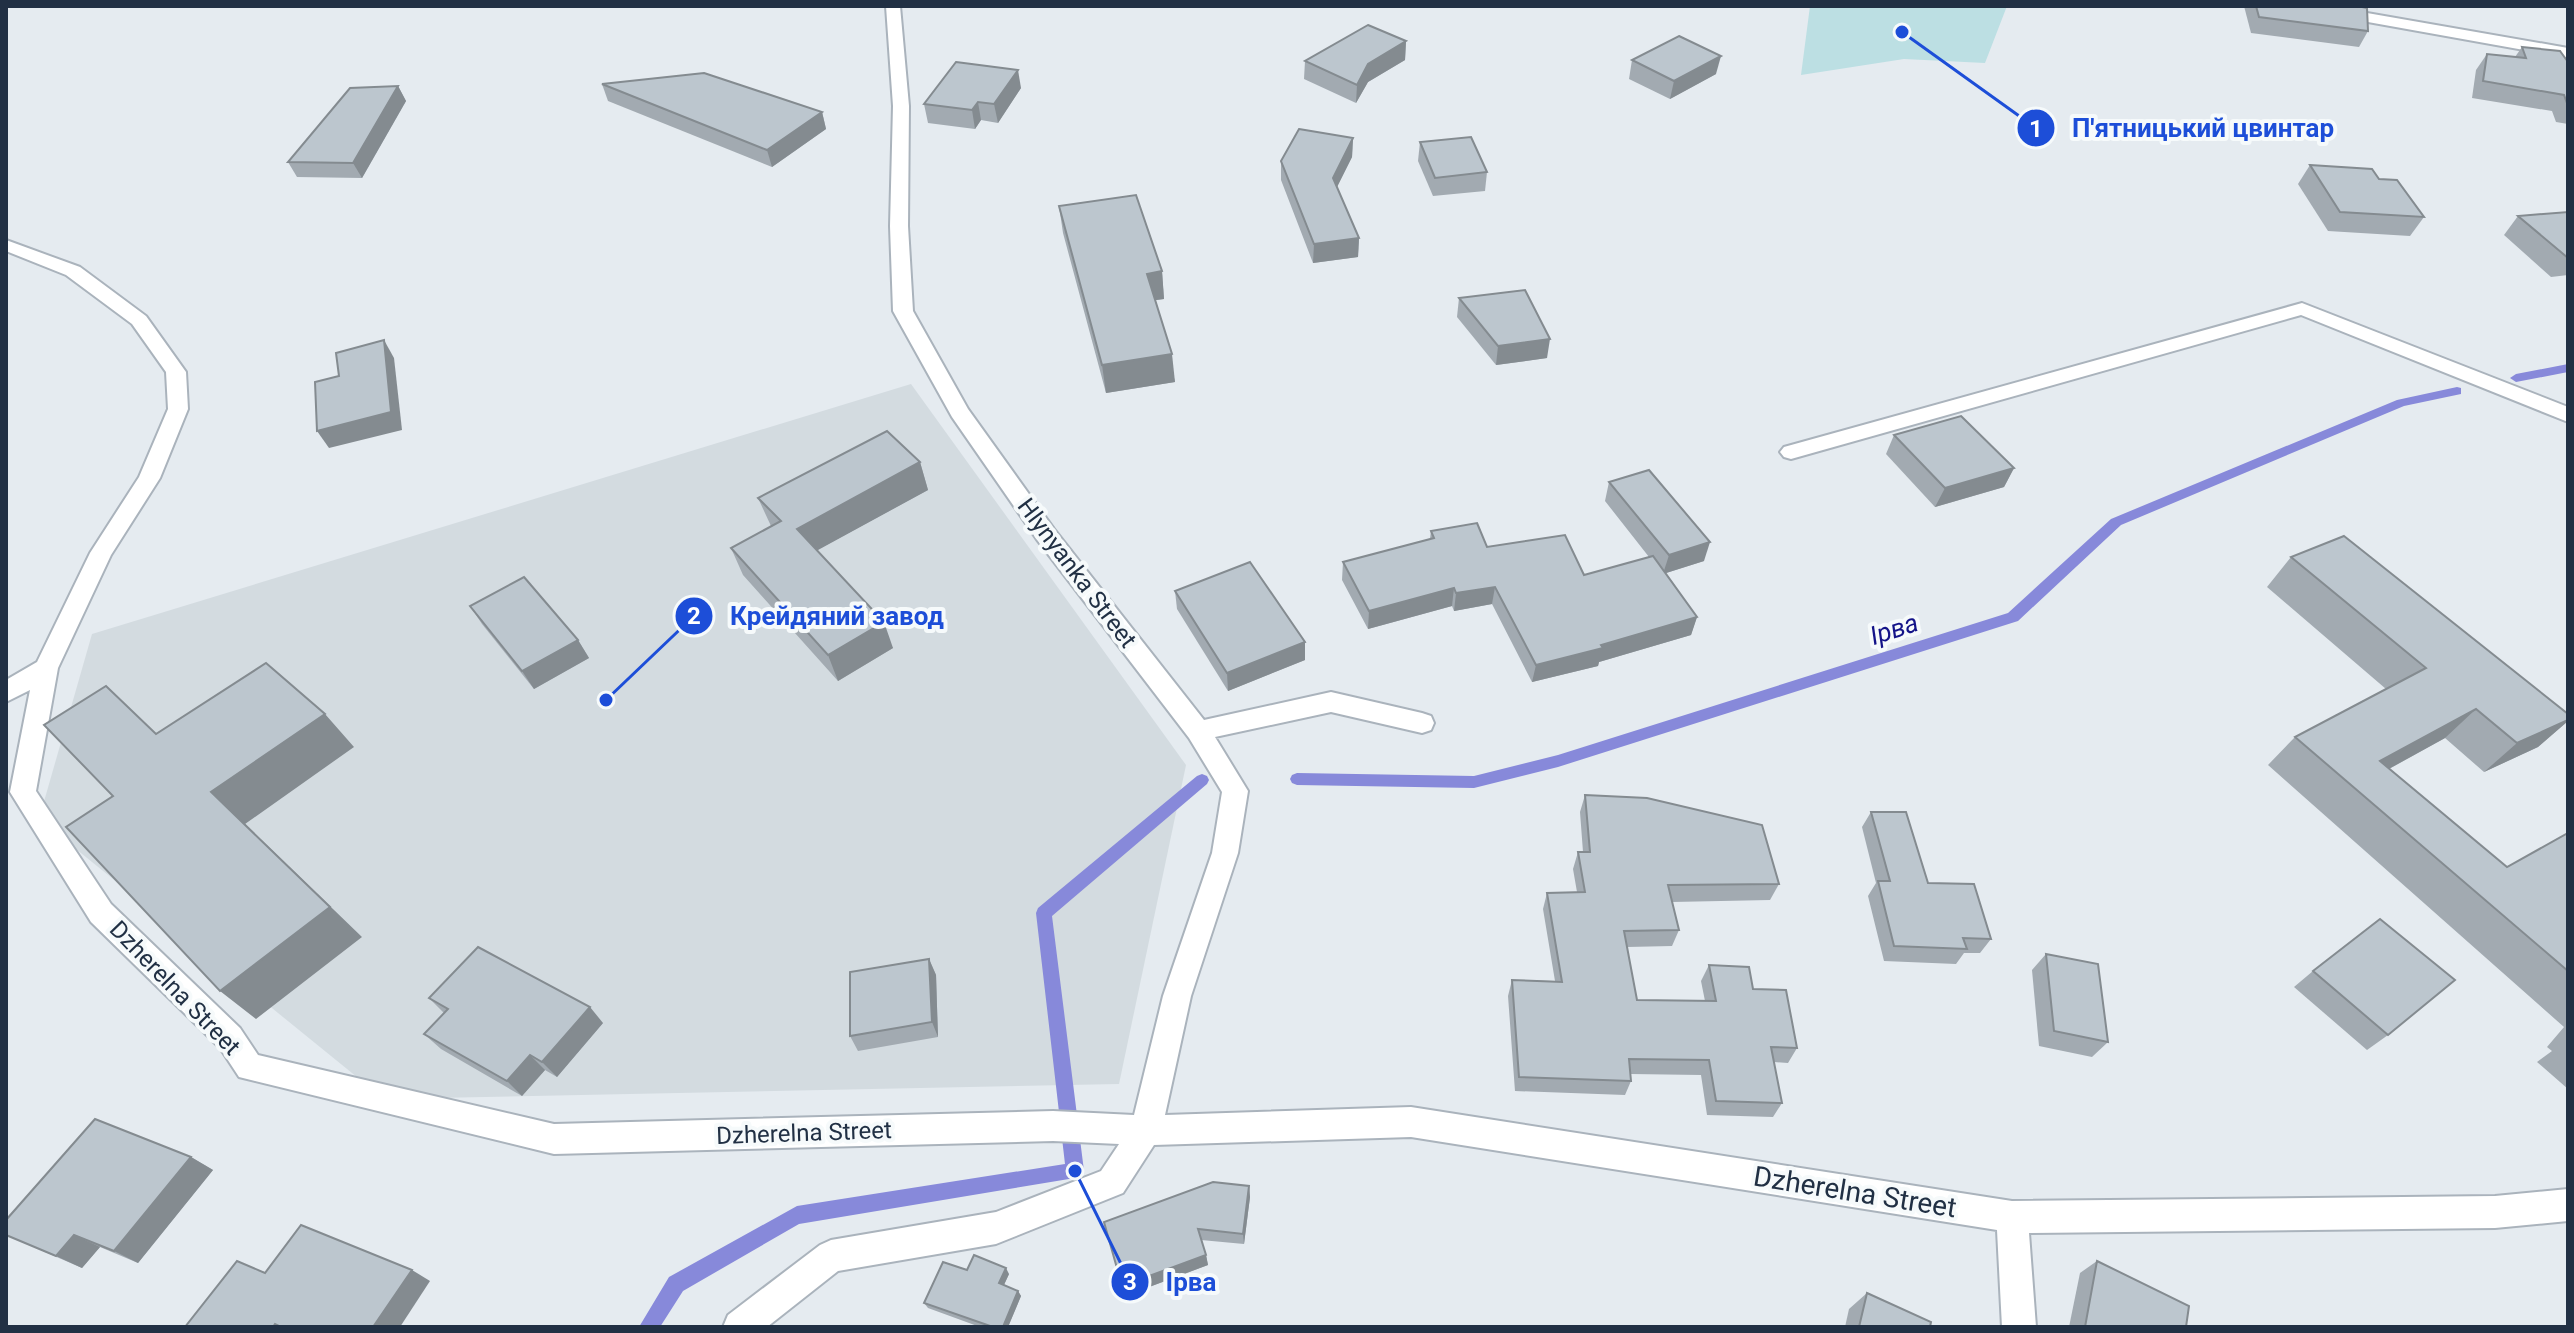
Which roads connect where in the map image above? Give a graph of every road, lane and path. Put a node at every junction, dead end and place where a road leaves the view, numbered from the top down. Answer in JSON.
{"nodes":[{"id":1,"x":893,"y":6,"type":"edge"},
{"id":2,"x":2301,"y":6,"type":"edge"},
{"id":3,"x":2568,"y":53,"type":"edge"},
{"id":4,"x":6,"y":245,"type":"edge"},
{"id":5,"x":2568,"y":415,"type":"edge"},
{"id":6,"x":1791,"y":452,"type":"dead end"},
{"id":7,"x":46,"y":668,"type":"junction"},
{"id":8,"x":6,"y":692,"type":"edge"},
{"id":9,"x":1422,"y":723,"type":"dead end"},
{"id":10,"x":1198,"y":731,"type":"junction"},
{"id":11,"x":1146,"y":1130,"type":"junction"},
{"id":12,"x":2568,"y":1205,"type":"edge"},
{"id":13,"x":2012,"y":1217,"type":"junction"},
{"id":14,"x":740,"y":1327,"type":"edge"},
{"id":15,"x":2019,"y":1327,"type":"edge"}],
"edges":[{"from":1,"to":10,"type":"street","name":"Hlynyanka Street"},
{"from":2,"to":3,"type":"street"},
{"from":4,"to":7,"type":"street","name":"Dzherelna Street"},
{"from":5,"to":6,"type":"street"},
{"from":7,"to":8,"type":"street"},
{"from":7,"to":11,"type":"street","name":"Dzherelna Street"},
{"from":9,"to":10,"type":"street"},
{"from":10,"to":11,"type":"street","name":"Hlynyanka Street"},
{"from":11,"to":13,"type":"street","name":"Dzherelna Street"},
{"from":11,"to":14,"type":"street"},
{"from":12,"to":13,"type":"street","name":"Dzherelna Street"},
{"from":13,"to":15,"type":"street"}]}
